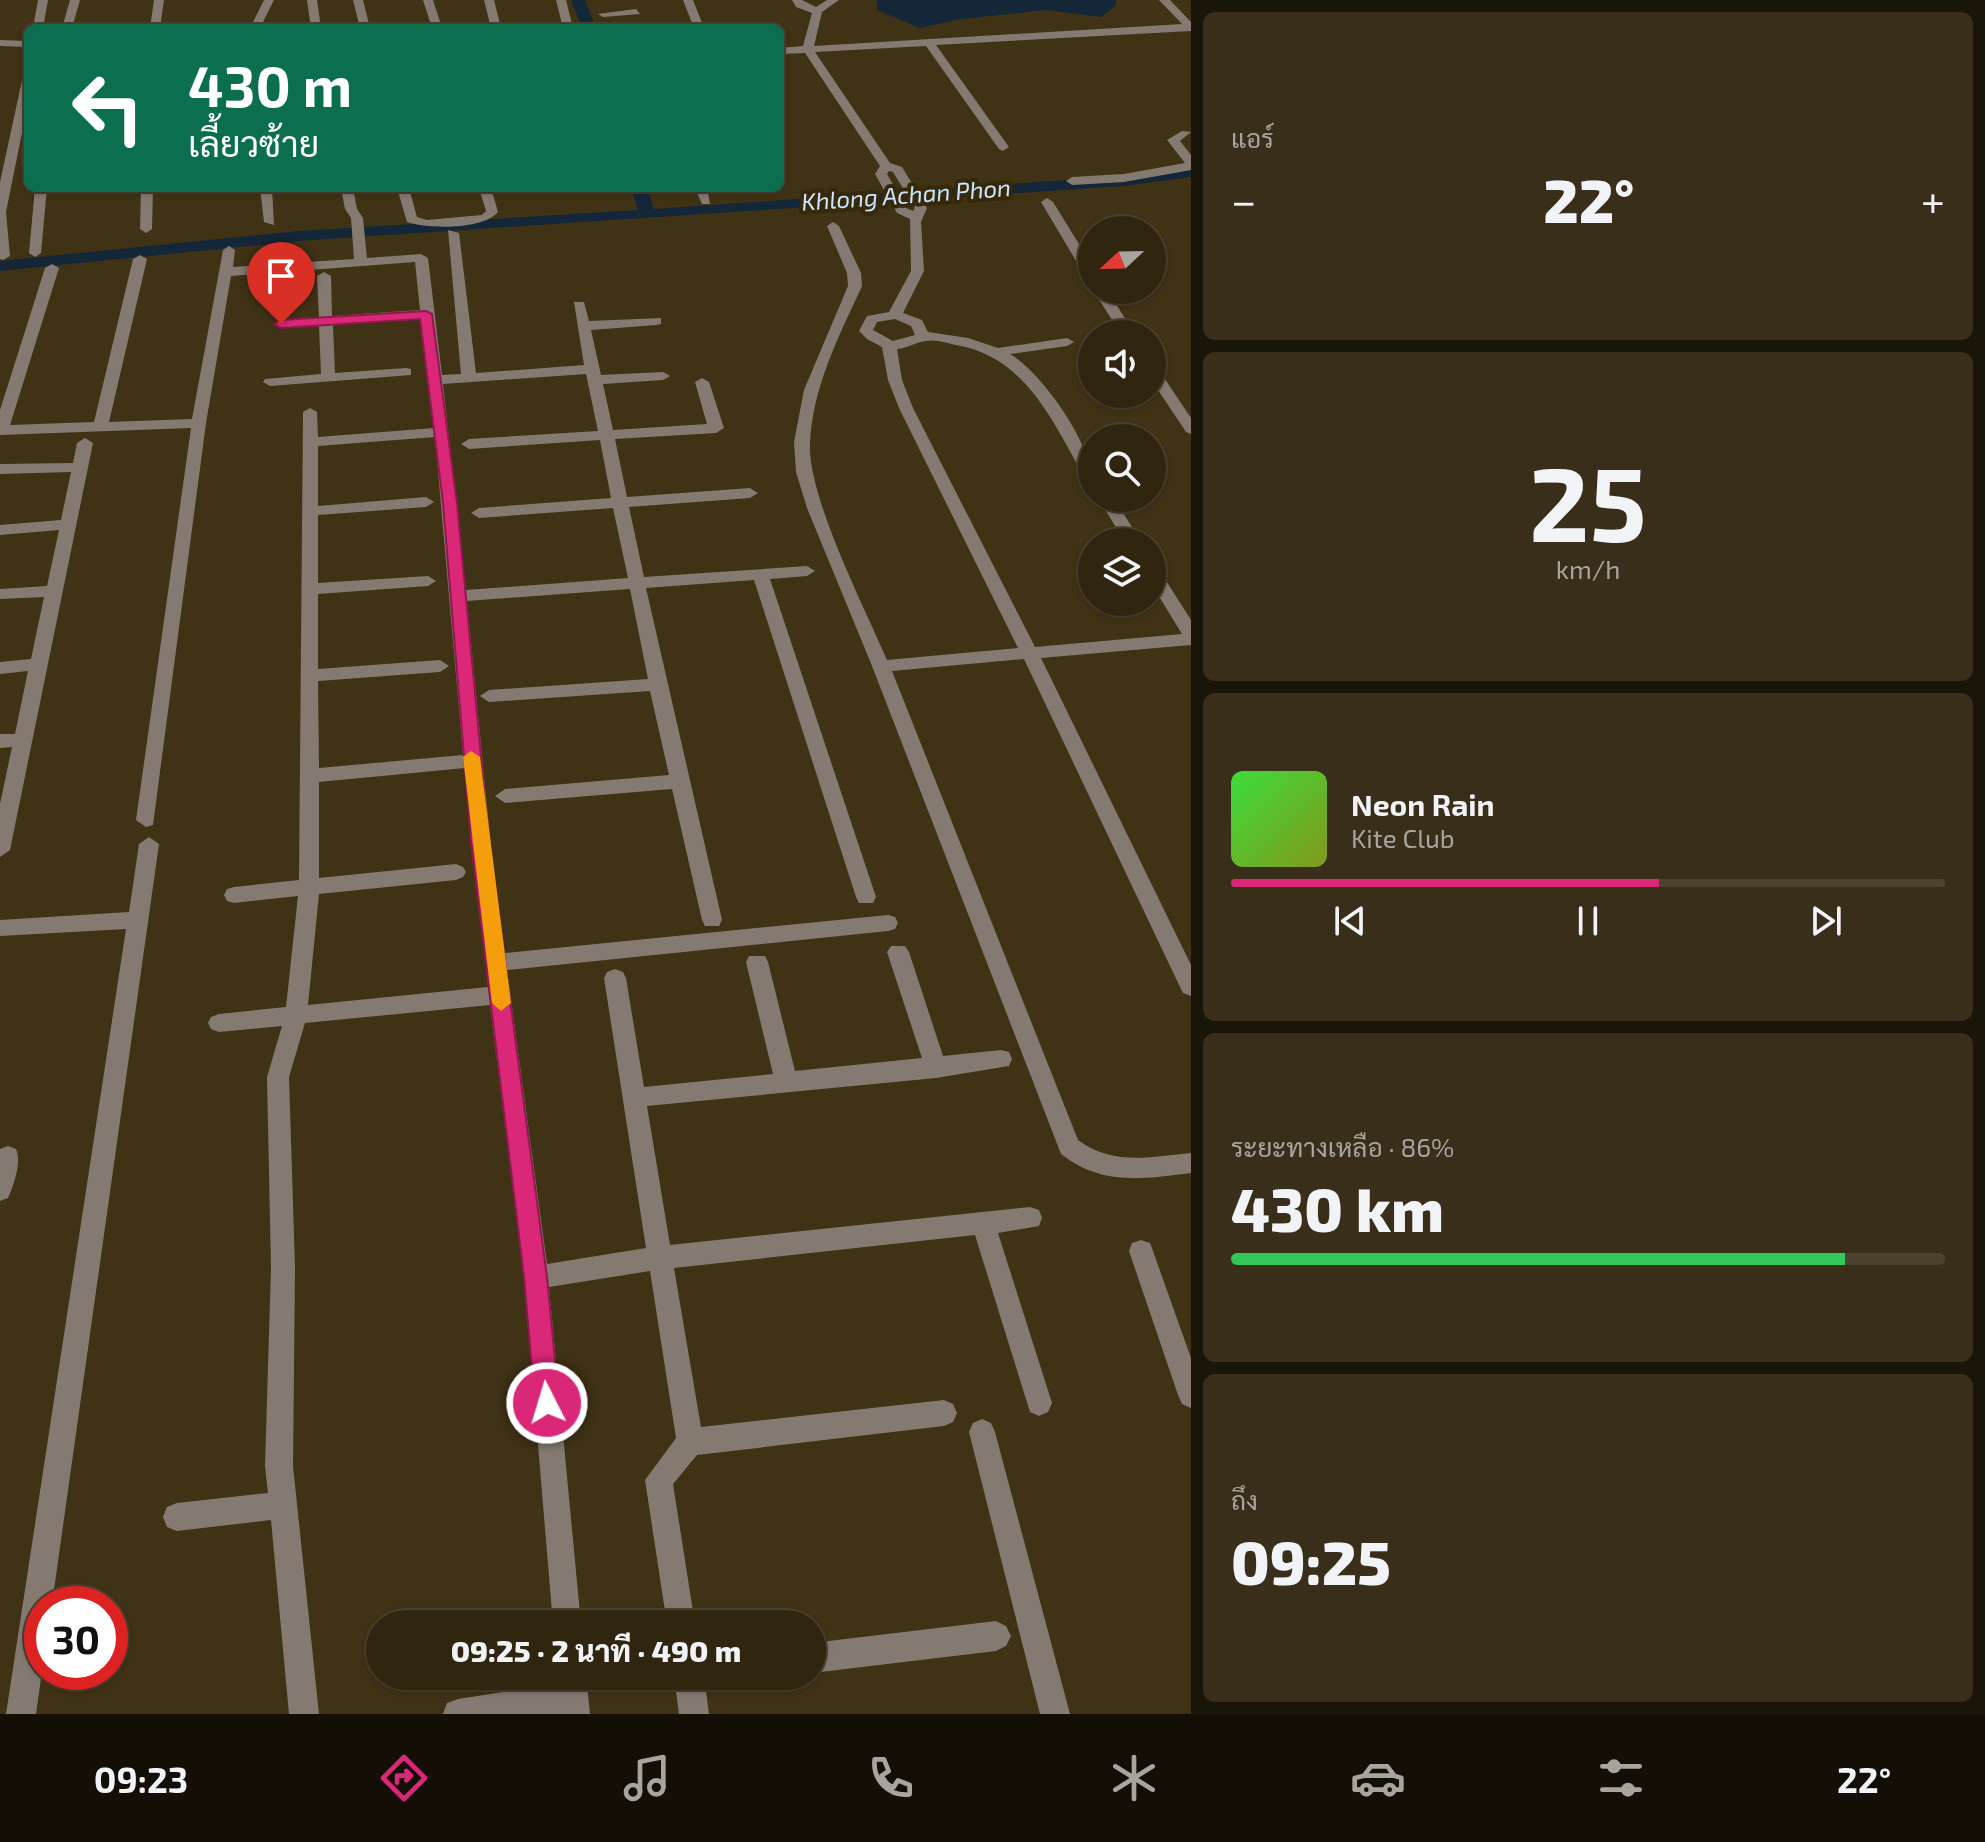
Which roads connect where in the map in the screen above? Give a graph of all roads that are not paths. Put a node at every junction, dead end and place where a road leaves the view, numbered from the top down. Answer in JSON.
{"nodes":[{"id":1,"x":43,"y":0,"type":"edge"},
{"id":2,"x":75,"y":0,"type":"edge"},
{"id":3,"x":159,"y":0,"type":"edge"},
{"id":4,"x":312,"y":0,"type":"edge"},
{"id":5,"x":358,"y":0,"type":"edge"},
{"id":6,"x":428,"y":0,"type":"edge"},
{"id":7,"x":489,"y":0,"type":"edge"},
{"id":8,"x":561,"y":0,"type":"edge"},
{"id":9,"x":596,"y":0,"type":"edge"},
{"id":10,"x":688,"y":0,"type":"edge"},
{"id":11,"x":797,"y":0,"type":"edge"},
{"id":12,"x":834,"y":0,"type":"edge"},
{"id":13,"x":1164,"y":0,"type":"edge"},
{"id":14,"x":282,"y":3,"type":"dead end"},
{"id":15,"x":268,"y":4,"type":"edge"},
{"id":16,"x":817,"y":11,"type":"junction"},
{"id":17,"x":636,"y":12,"type":"dead end"},
{"id":18,"x":603,"y":14,"type":"junction"},
{"id":19,"x":39,"y":24,"type":"edge"},
{"id":20,"x":68,"y":24,"type":"edge"},
{"id":21,"x":156,"y":24,"type":"edge"},
{"id":22,"x":257,"y":24,"type":"edge"},
{"id":23,"x":315,"y":24,"type":"edge"},
{"id":24,"x":364,"y":24,"type":"edge"},
{"id":25,"x":436,"y":24,"type":"edge"},
{"id":26,"x":495,"y":24,"type":"edge"},
{"id":27,"x":567,"y":24,"type":"edge"},
{"id":28,"x":607,"y":24,"type":"edge"},
{"id":29,"x":697,"y":24,"type":"edge"},
{"id":30,"x":1191,"y":27,"type":"edge"},
{"id":31,"x":1133,"y":30,"type":"junction"},
{"id":32,"x":1086,"y":33,"type":"junction"},
{"id":33,"x":929,"y":42,"type":"junction"},
{"id":34,"x":0,"y":43,"type":"edge"},
{"id":35,"x":24,"y":44,"type":"edge"},
{"id":36,"x":1148,"y":44,"type":"dead end"},
{"id":37,"x":1098,"y":47,"type":"dead end"},
{"id":38,"x":808,"y":49,"type":"junction"},
{"id":39,"x":784,"y":51,"type":"edge"},
{"id":40,"x":24,"y":95,"type":"edge"},
{"id":41,"x":1186,"y":133,"type":"dead end"},
{"id":42,"x":1003,"y":147,"type":"dead end"},
{"id":43,"x":1191,"y":165,"type":"edge"},
{"id":44,"x":1072,"y":181,"type":"dead end"},
{"id":45,"x":41,"y":192,"type":"edge"},
{"id":46,"x":147,"y":192,"type":"edge"},
{"id":47,"x":266,"y":192,"type":"edge"},
{"id":48,"x":348,"y":192,"type":"edge"},
{"id":49,"x":404,"y":192,"type":"edge"},
{"id":50,"x":486,"y":192,"type":"edge"},
{"id":51,"x":1047,"y":202,"type":"dead end"},
{"id":52,"x":270,"y":222,"type":"dead end"},
{"id":53,"x":833,"y":226,"type":"dead end"},
{"id":54,"x":146,"y":229,"type":"dead end"},
{"id":55,"x":453,"y":233,"type":"dead end"},
{"id":56,"x":0,"y":235,"type":"edge"},
{"id":57,"x":229,"y":250,"type":"dead end"},
{"id":58,"x":35,"y":253,"type":"dead end"},
{"id":59,"x":360,"y":253,"type":"junction"},
{"id":60,"x":1078,"y":253,"type":"edge"},
{"id":61,"x":3,"y":256,"type":"dead end"},
{"id":62,"x":140,"y":259,"type":"dead end"},
{"id":63,"x":52,"y":268,"type":"dead end"},
{"id":64,"x":225,"y":272,"type":"junction"},
{"id":65,"x":324,"y":276,"type":"dead end"},
{"id":66,"x":579,"y":305,"type":"dead end"},
{"id":67,"x":426,"y":314,"type":"junction"},
{"id":68,"x":895,"y":315,"type":"junction"},
{"id":69,"x":842,"y":320,"type":"junction"},
{"id":70,"x":324,"y":321,"type":"junction"},
{"id":71,"x":656,"y":321,"type":"dead end"},
{"id":72,"x":281,"y":324,"type":"dead end"},
{"id":73,"x":583,"y":326,"type":"junction"},
{"id":74,"x":865,"y":327,"type":"junction"},
{"id":75,"x":922,"y":336,"type":"junction"},
{"id":76,"x":1067,"y":342,"type":"dead end"},
{"id":77,"x":889,"y":344,"type":"junction"},
{"id":78,"x":996,"y":352,"type":"junction"},
{"id":79,"x":406,"y":372,"type":"dead end"},
{"id":80,"x":593,"y":374,"type":"junction"},
{"id":81,"x":663,"y":376,"type":"dead end"},
{"id":82,"x":469,"y":377,"type":"junction"},
{"id":83,"x":328,"y":379,"type":"junction"},
{"id":84,"x":435,"y":380,"type":"junction"},
{"id":85,"x":270,"y":382,"type":"dead end"},
{"id":86,"x":702,"y":382,"type":"dead end"},
{"id":87,"x":1166,"y":391,"type":"edge"},
{"id":88,"x":310,"y":412,"type":"dead end"},
{"id":89,"x":199,"y":423,"type":"junction"},
{"id":90,"x":101,"y":425,"type":"junction"},
{"id":91,"x":1191,"y":429,"type":"edge"},
{"id":92,"x":1,"y":430,"type":"edge"},
{"id":93,"x":440,"y":432,"type":"junction"},
{"id":94,"x":606,"y":436,"type":"junction"},
{"id":95,"x":309,"y":442,"type":"junction"},
{"id":96,"x":85,"y":443,"type":"dead end"},
{"id":97,"x":469,"y":444,"type":"dead end"},
{"id":98,"x":1078,"y":454,"type":"edge"},
{"id":99,"x":80,"y":467,"type":"junction"},
{"id":100,"x":0,"y":469,"type":"edge"},
{"id":101,"x":750,"y":493,"type":"dead end"},
{"id":102,"x":426,"y":502,"type":"dead end"},
{"id":103,"x":619,"y":503,"type":"junction"},
{"id":104,"x":309,"y":511,"type":"junction"},
{"id":105,"x":479,"y":513,"type":"dead end"},
{"id":106,"x":68,"y":524,"type":"junction"},
{"id":107,"x":0,"y":530,"type":"edge"},
{"id":108,"x":807,"y":571,"type":"dead end"},
{"id":109,"x":760,"y":574,"type":"junction"},
{"id":110,"x":428,"y":581,"type":"dead end"},
{"id":111,"x":637,"y":583,"type":"junction"},
{"id":112,"x":310,"y":589,"type":"junction"},
{"id":113,"x":54,"y":591,"type":"junction"},
{"id":114,"x":0,"y":594,"type":"edge"},
{"id":115,"x":1166,"y":595,"type":"edge"},
{"id":116,"x":456,"y":596,"type":"junction"},
{"id":117,"x":1191,"y":636,"type":"edge"},
{"id":118,"x":1029,"y":652,"type":"junction"},
{"id":119,"x":39,"y":664,"type":"junction"},
{"id":120,"x":440,"y":666,"type":"dead end"},
{"id":121,"x":881,"y":666,"type":"junction"},
{"id":122,"x":0,"y":668,"type":"edge"},
{"id":123,"x":311,"y":676,"type":"junction"},
{"id":124,"x":658,"y":684,"type":"junction"},
{"id":125,"x":489,"y":696,"type":"dead end"},
{"id":126,"x":23,"y":740,"type":"junction"},
{"id":127,"x":0,"y":741,"type":"edge"},
{"id":128,"x":472,"y":761,"type":"junction"},
{"id":129,"x":309,"y":776,"type":"junction"},
{"id":130,"x":681,"y":781,"type":"junction"},
{"id":131,"x":505,"y":796,"type":"dead end"},
{"id":132,"x":2,"y":829,"type":"edge"},
{"id":133,"x":0,"y":850,"type":"edge"},
{"id":134,"x":456,"y":872,"type":"dead end"},
{"id":135,"x":309,"y":887,"type":"junction"},
{"id":136,"x":234,"y":895,"type":"dead end"},
{"id":137,"x":866,"y":897,"type":"dead end"},
{"id":138,"x":137,"y":920,"type":"junction"},
{"id":139,"x":712,"y":920,"type":"dead end"},
{"id":140,"x":888,"y":923,"type":"dead end"},
{"id":141,"x":0,"y":928,"type":"edge"},
{"id":142,"x":898,"y":952,"type":"dead end"},
{"id":143,"x":497,"y":962,"type":"junction"},
{"id":144,"x":757,"y":962,"type":"dead end"},
{"id":145,"x":615,"y":978,"type":"dead end"},
{"id":146,"x":1191,"y":987,"type":"edge"},
{"id":147,"x":500,"y":995,"type":"junction"},
{"id":148,"x":296,"y":1016,"type":"junction"},
{"id":149,"x":219,"y":1023,"type":"dead end"},
{"id":150,"x":1001,"y":1059,"type":"dead end"},
{"id":151,"x":936,"y":1068,"type":"junction"},
{"id":152,"x":786,"y":1082,"type":"junction"},
{"id":153,"x":635,"y":1098,"type":"junction"},
{"id":154,"x":8,"y":1156,"type":"dead end"},
{"id":155,"x":1191,"y":1163,"type":"edge"},
{"id":156,"x":0,"y":1190,"type":"edge"},
{"id":157,"x":1030,"y":1218,"type":"dead end"},
{"id":158,"x":983,"y":1223,"type":"junction"},
{"id":159,"x":1141,"y":1251,"type":"dead end"},
{"id":160,"x":658,"y":1258,"type":"junction"},
{"id":161,"x":536,"y":1277,"type":"junction"},
{"id":162,"x":1191,"y":1395,"type":"edge"},
{"id":163,"x":1039,"y":1403,"type":"dead end"},
{"id":164,"x":944,"y":1413,"type":"dead end"},
{"id":165,"x":982,"y":1432,"type":"dead end"},
{"id":166,"x":690,"y":1442,"type":"junction"},
{"id":167,"x":282,"y":1505,"type":"junction"},
{"id":168,"x":177,"y":1517,"type":"dead end"},
{"id":169,"x":566,"y":1610,"type":"edge"},
{"id":170,"x":679,"y":1610,"type":"edge"},
{"id":171,"x":996,"y":1636,"type":"dead end"},
{"id":172,"x":826,"y":1656,"type":"edge"},
{"id":173,"x":691,"y":1690,"type":"edge"},
{"id":174,"x":573,"y":1696,"type":"edge"},
{"id":175,"x":21,"y":1714,"type":"edge"},
{"id":176,"x":304,"y":1714,"type":"edge"},
{"id":177,"x":458,"y":1714,"type":"edge"},
{"id":178,"x":694,"y":1714,"type":"edge"},
{"id":179,"x":1055,"y":1714,"type":"edge"}],
"edges":[{"from":1,"to":19,"type":"street"},
{"from":2,"to":20,"type":"street"},
{"from":3,"to":21,"type":"street"},
{"from":4,"to":23,"type":"street"},
{"from":5,"to":24,"type":"street"},
{"from":6,"to":25,"type":"street"},
{"from":7,"to":26,"type":"street"},
{"from":8,"to":27,"type":"street"},
{"from":9,"to":18,"type":"street"},
{"from":10,"to":29,"type":"street"},
{"from":11,"to":16,"type":"street"},
{"from":12,"to":16,"type":"street"},
{"from":13,"to":30,"type":"street"},
{"from":14,"to":15,"type":"street"},
{"from":15,"to":22,"type":"street"},
{"from":16,"to":38,"type":"street"},
{"from":17,"to":18,"type":"street"},
{"from":18,"to":28,"type":"street"},
{"from":30,"to":31,"type":"street"},
{"from":31,"to":32,"type":"street"},
{"from":31,"to":36,"type":"street"},
{"from":32,"to":33,"type":"street"},
{"from":32,"to":37,"type":"street"},
{"from":33,"to":38,"type":"street"},
{"from":33,"to":42,"type":"street"},
{"from":34,"to":35,"type":"street"},
{"from":38,"to":39,"type":"street"},
{"from":38,"to":68,"type":"street"},
{"from":40,"to":56,"type":"street"},
{"from":41,"to":43,"type":"street"},
{"from":43,"to":44,"type":"street"},
{"from":45,"to":58,"type":"street"},
{"from":46,"to":54,"type":"street"},
{"from":47,"to":52,"type":"street"},
{"from":48,"to":59,"type":"street"},
{"from":49,"to":50,"type":"street"},
{"from":51,"to":60,"type":"street"},
{"from":53,"to":69,"type":"street"},
{"from":55,"to":82,"type":"street"},
{"from":56,"to":61,"type":"street"},
{"from":57,"to":64,"type":"street"},
{"from":59,"to":64,"type":"street"},
{"from":59,"to":67,"type":"street"},
{"from":62,"to":90,"type":"street"},
{"from":63,"to":92,"type":"street"},
{"from":64,"to":89,"type":"street"},
{"from":65,"to":70,"type":"street"},
{"from":66,"to":73,"type":"street"},
{"from":67,"to":70,"type":"street"},
{"from":67,"to":84,"type":"street"},
{"from":68,"to":74,"type":"street"},
{"from":68,"to":75,"type":"street"},
{"from":69,"to":74,"type":"street"},
{"from":69,"to":121,"type":"street"},
{"from":70,"to":72,"type":"street"},
{"from":70,"to":83,"type":"street"},
{"from":71,"to":73,"type":"street"},
{"from":73,"to":80,"type":"street"},
{"from":74,"to":77,"type":"street"},
{"from":75,"to":77,"type":"street"},
{"from":75,"to":78,"type":"street"},
{"from":76,"to":78,"type":"street"},
{"from":77,"to":118,"type":"street"},
{"from":78,"to":98,"type":"street"},
{"from":79,"to":83,"type":"street"},
{"from":80,"to":81,"type":"street"},
{"from":80,"to":82,"type":"street"},
{"from":80,"to":94,"type":"street"},
{"from":82,"to":84,"type":"street"},
{"from":83,"to":85,"type":"street"},
{"from":84,"to":93,"type":"street"},
{"from":86,"to":94,"type":"street"},
{"from":87,"to":91,"type":"street"},
{"from":88,"to":95,"type":"street"},
{"from":89,"to":90,"type":"street"},
{"from":89,"to":138,"type":"street"},
{"from":90,"to":92,"type":"street"},
{"from":93,"to":95,"type":"street"},
{"from":93,"to":116,"type":"street"},
{"from":94,"to":97,"type":"street"},
{"from":94,"to":103,"type":"street"},
{"from":95,"to":104,"type":"street"},
{"from":96,"to":99,"type":"street"},
{"from":99,"to":100,"type":"street"},
{"from":99,"to":106,"type":"street"},
{"from":101,"to":103,"type":"street"},
{"from":102,"to":104,"type":"street"},
{"from":103,"to":105,"type":"street"},
{"from":103,"to":111,"type":"street"},
{"from":104,"to":112,"type":"street"},
{"from":106,"to":107,"type":"street"},
{"from":106,"to":113,"type":"street"},
{"from":108,"to":109,"type":"street"},
{"from":109,"to":111,"type":"street"},
{"from":109,"to":137,"type":"street"},
{"from":110,"to":112,"type":"street"},
{"from":111,"to":116,"type":"street"},
{"from":111,"to":124,"type":"street"},
{"from":112,"to":123,"type":"street"},
{"from":113,"to":114,"type":"street"},
{"from":113,"to":119,"type":"street"},
{"from":115,"to":117,"type":"street"},
{"from":116,"to":128,"type":"street"},
{"from":117,"to":118,"type":"street"},
{"from":118,"to":121,"type":"street"},
{"from":118,"to":146,"type":"street"},
{"from":119,"to":122,"type":"street"},
{"from":119,"to":126,"type":"street"},
{"from":120,"to":123,"type":"street"},
{"from":121,"to":155,"type":"street"},
{"from":123,"to":129,"type":"street"},
{"from":124,"to":125,"type":"street"},
{"from":124,"to":130,"type":"street"},
{"from":126,"to":127,"type":"street"},
{"from":126,"to":132,"type":"street"},
{"from":128,"to":129,"type":"street"},
{"from":128,"to":143,"type":"street"},
{"from":129,"to":135,"type":"street"},
{"from":130,"to":131,"type":"street"},
{"from":130,"to":139,"type":"street"},
{"from":132,"to":133,"type":"street"},
{"from":134,"to":135,"type":"street"},
{"from":135,"to":136,"type":"street"},
{"from":135,"to":148,"type":"street"},
{"from":138,"to":141,"type":"street"},
{"from":138,"to":175,"type":"street"},
{"from":140,"to":143,"type":"street"},
{"from":142,"to":151,"type":"street"},
{"from":143,"to":147,"type":"street"},
{"from":144,"to":152,"type":"street"},
{"from":145,"to":153,"type":"street"},
{"from":147,"to":148,"type":"street"},
{"from":147,"to":161,"type":"street"},
{"from":148,"to":149,"type":"street"},
{"from":148,"to":167,"type":"street"},
{"from":150,"to":151,"type":"street"},
{"from":151,"to":152,"type":"street"},
{"from":152,"to":153,"type":"street"},
{"from":153,"to":160,"type":"street"},
{"from":154,"to":156,"type":"street"},
{"from":157,"to":158,"type":"street"},
{"from":158,"to":160,"type":"street"},
{"from":158,"to":163,"type":"street"},
{"from":159,"to":162,"type":"street"},
{"from":160,"to":161,"type":"street"},
{"from":160,"to":166,"type":"street"},
{"from":161,"to":169,"type":"street"},
{"from":164,"to":166,"type":"street"},
{"from":165,"to":179,"type":"street"},
{"from":166,"to":170,"type":"street"},
{"from":167,"to":168,"type":"street"},
{"from":167,"to":176,"type":"street"},
{"from":171,"to":172,"type":"street"},
{"from":173,"to":178,"type":"street"},
{"from":174,"to":177,"type":"street"}]}
